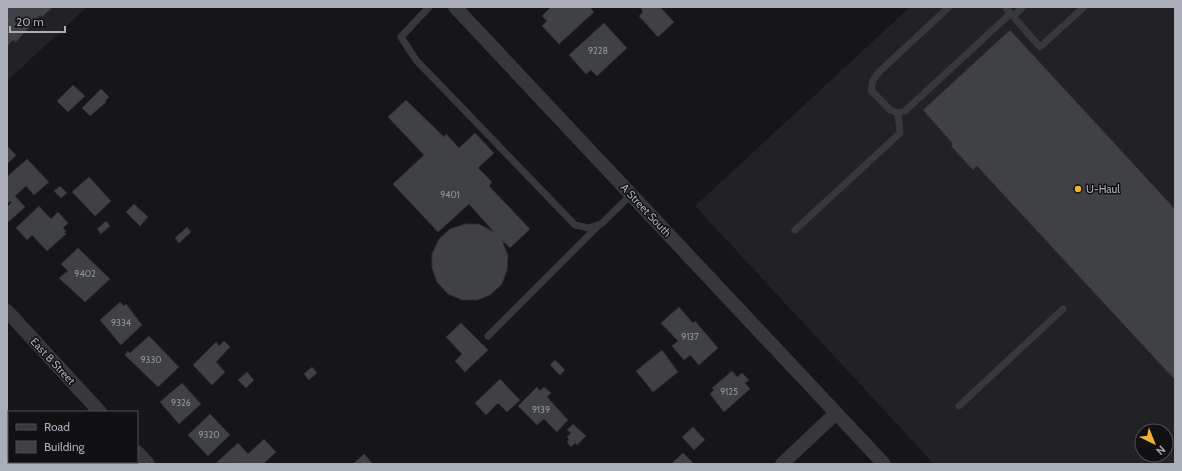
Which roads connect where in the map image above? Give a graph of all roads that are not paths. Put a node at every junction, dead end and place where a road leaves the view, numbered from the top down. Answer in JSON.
{"nodes":[{"id":1,"x":429,"y":7,"type":"edge"},
{"id":2,"x":455,"y":7,"type":"edge"},
{"id":3,"x":949,"y":7,"type":"edge"},
{"id":4,"x":1005,"y":7,"type":"edge"},
{"id":5,"x":1023,"y":7,"type":"edge"},
{"id":6,"x":1084,"y":7,"type":"edge"},
{"id":7,"x":1012,"y":15,"type":"junction"},
{"id":8,"x":898,"y":113,"type":"junction"},
{"id":9,"x":631,"y":195,"type":"junction"},
{"id":10,"x":601,"y":224,"type":"junction"},
{"id":11,"x":795,"y":230,"type":"dead end"},
{"id":12,"x":1063,"y":309,"type":"dead end"},
{"id":13,"x":7,"y":311,"type":"edge"},
{"id":14,"x":488,"y":336,"type":"dead end"},
{"id":15,"x":959,"y":406,"type":"dead end"},
{"id":16,"x":99,"y":411,"type":"edge"},
{"id":17,"x":836,"y":413,"type":"junction"},
{"id":18,"x":138,"y":453,"type":"edge"},
{"id":19,"x":148,"y":464,"type":"edge"},
{"id":20,"x":782,"y":464,"type":"edge"},
{"id":21,"x":884,"y":464,"type":"edge"}],
"edges":[{"from":1,"to":10,"type":"lane"},
{"from":2,"to":9,"type":"street","name":"A Street South"},
{"from":3,"to":8,"type":"lane"},
{"from":4,"to":7,"type":"lane"},
{"from":5,"to":7,"type":"lane"},
{"from":6,"to":7,"type":"lane"},
{"from":7,"to":8,"type":"lane"},
{"from":8,"to":11,"type":"lane"},
{"from":9,"to":10,"type":"lane"},
{"from":9,"to":17,"type":"street","name":"A Street South"},
{"from":10,"to":14,"type":"lane"},
{"from":12,"to":15,"type":"lane"},
{"from":13,"to":16,"type":"street","name":"East B Street"},
{"from":17,"to":20,"type":"street"},
{"from":17,"to":21,"type":"street","name":"A Street South"},
{"from":18,"to":19,"type":"street"}]}
